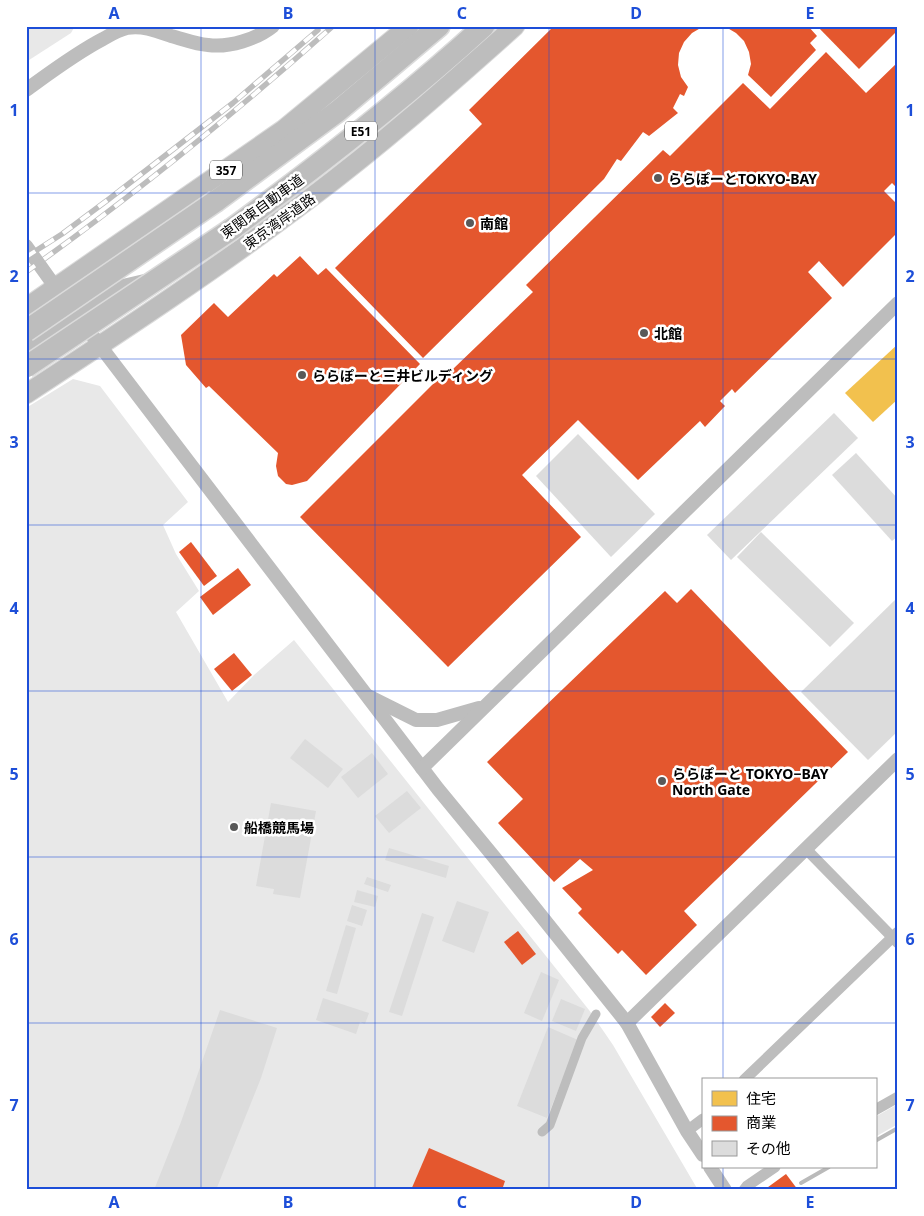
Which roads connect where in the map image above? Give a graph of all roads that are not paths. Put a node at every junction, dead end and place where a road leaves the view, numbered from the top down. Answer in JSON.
{"nodes":[{"id":1,"x":273,"y":26,"type":"edge"},
{"id":2,"x":409,"y":26,"type":"edge"},
{"id":3,"x":439,"y":26,"type":"edge"},
{"id":4,"x":484,"y":26,"type":"edge"},
{"id":5,"x":515,"y":26,"type":"edge"},
{"id":6,"x":26,"y":90,"type":"edge"},
{"id":7,"x":259,"y":235,"type":"junction"},
{"id":8,"x":26,"y":246,"type":"edge"},
{"id":9,"x":56,"y":288,"type":"junction"},
{"id":10,"x":898,"y":303,"type":"edge"},
{"id":11,"x":26,"y":308,"type":"edge"},
{"id":12,"x":78,"y":316,"type":"junction"},
{"id":13,"x":26,"y":331,"type":"edge"},
{"id":14,"x":100,"y":345,"type":"junction"},
{"id":15,"x":26,"y":350,"type":"edge"},
{"id":16,"x":26,"y":367,"type":"edge"},
{"id":17,"x":26,"y":394,"type":"edge"},
{"id":18,"x":364,"y":694,"type":"junction"},
{"id":19,"x":482,"y":707,"type":"junction"},
{"id":20,"x":898,"y":759,"type":"edge"},
{"id":21,"x":422,"y":768,"type":"junction"},
{"id":22,"x":806,"y":849,"type":"junction"},
{"id":23,"x":896,"y":937,"type":"edge"},
{"id":24,"x":596,"y":1014,"type":"dead end"},
{"id":25,"x":627,"y":1022,"type":"junction"},
{"id":26,"x":746,"y":1078,"type":"edge"},
{"id":27,"x":898,"y":1097,"type":"edge"},
{"id":28,"x":876,"y":1109,"type":"edge"},
{"id":29,"x":702,"y":1120,"type":"edge"},
{"id":30,"x":687,"y":1130,"type":"junction"},
{"id":31,"x":542,"y":1132,"type":"dead end"},
{"id":32,"x":702,"y":1153,"type":"edge"},
{"id":33,"x":711,"y":1168,"type":"edge"},
{"id":34,"x":774,"y":1168,"type":"edge"},
{"id":35,"x":725,"y":1190,"type":"edge"},
{"id":36,"x":744,"y":1190,"type":"edge"}],
"edges":[{"from":1,"to":6,"type":"street"},
{"from":2,"to":9,"type":"highway","number":"357"},
{"from":3,"to":13,"type":"highway","number":"E51","bridge":true},
{"from":4,"to":16,"type":"highway","name":"東関東自動車道","number":"E51","bridge":true},
{"from":5,"to":7,"type":"highway","name":"東京湾岸道路"},
{"from":7,"to":12,"type":"street"},
{"from":7,"to":14,"type":"highway","name":"東京湾岸道路"},
{"from":8,"to":9,"type":"street"},
{"from":9,"to":11,"type":"highway","number":"357"},
{"from":9,"to":12,"type":"street"},
{"from":10,"to":19,"type":"street"},
{"from":12,"to":14,"type":"street"},
{"from":12,"to":15,"type":"street"},
{"from":14,"to":17,"type":"highway","name":"東京湾岸道路"},
{"from":14,"to":18,"type":"street"},
{"from":18,"to":19,"type":"street"},
{"from":18,"to":21,"type":"street"},
{"from":19,"to":21,"type":"street"},
{"from":20,"to":22,"type":"street"},
{"from":21,"to":25,"type":"street"},
{"from":22,"to":23,"type":"street"},
{"from":22,"to":25,"type":"street"},
{"from":23,"to":26,"type":"street"},
{"from":24,"to":31,"type":"street"},
{"from":25,"to":30,"type":"street"},
{"from":27,"to":28,"type":"street"},
{"from":29,"to":30,"type":"street"},
{"from":30,"to":32,"type":"street"},
{"from":33,"to":35,"type":"street"},
{"from":34,"to":36,"type":"street"}]}
